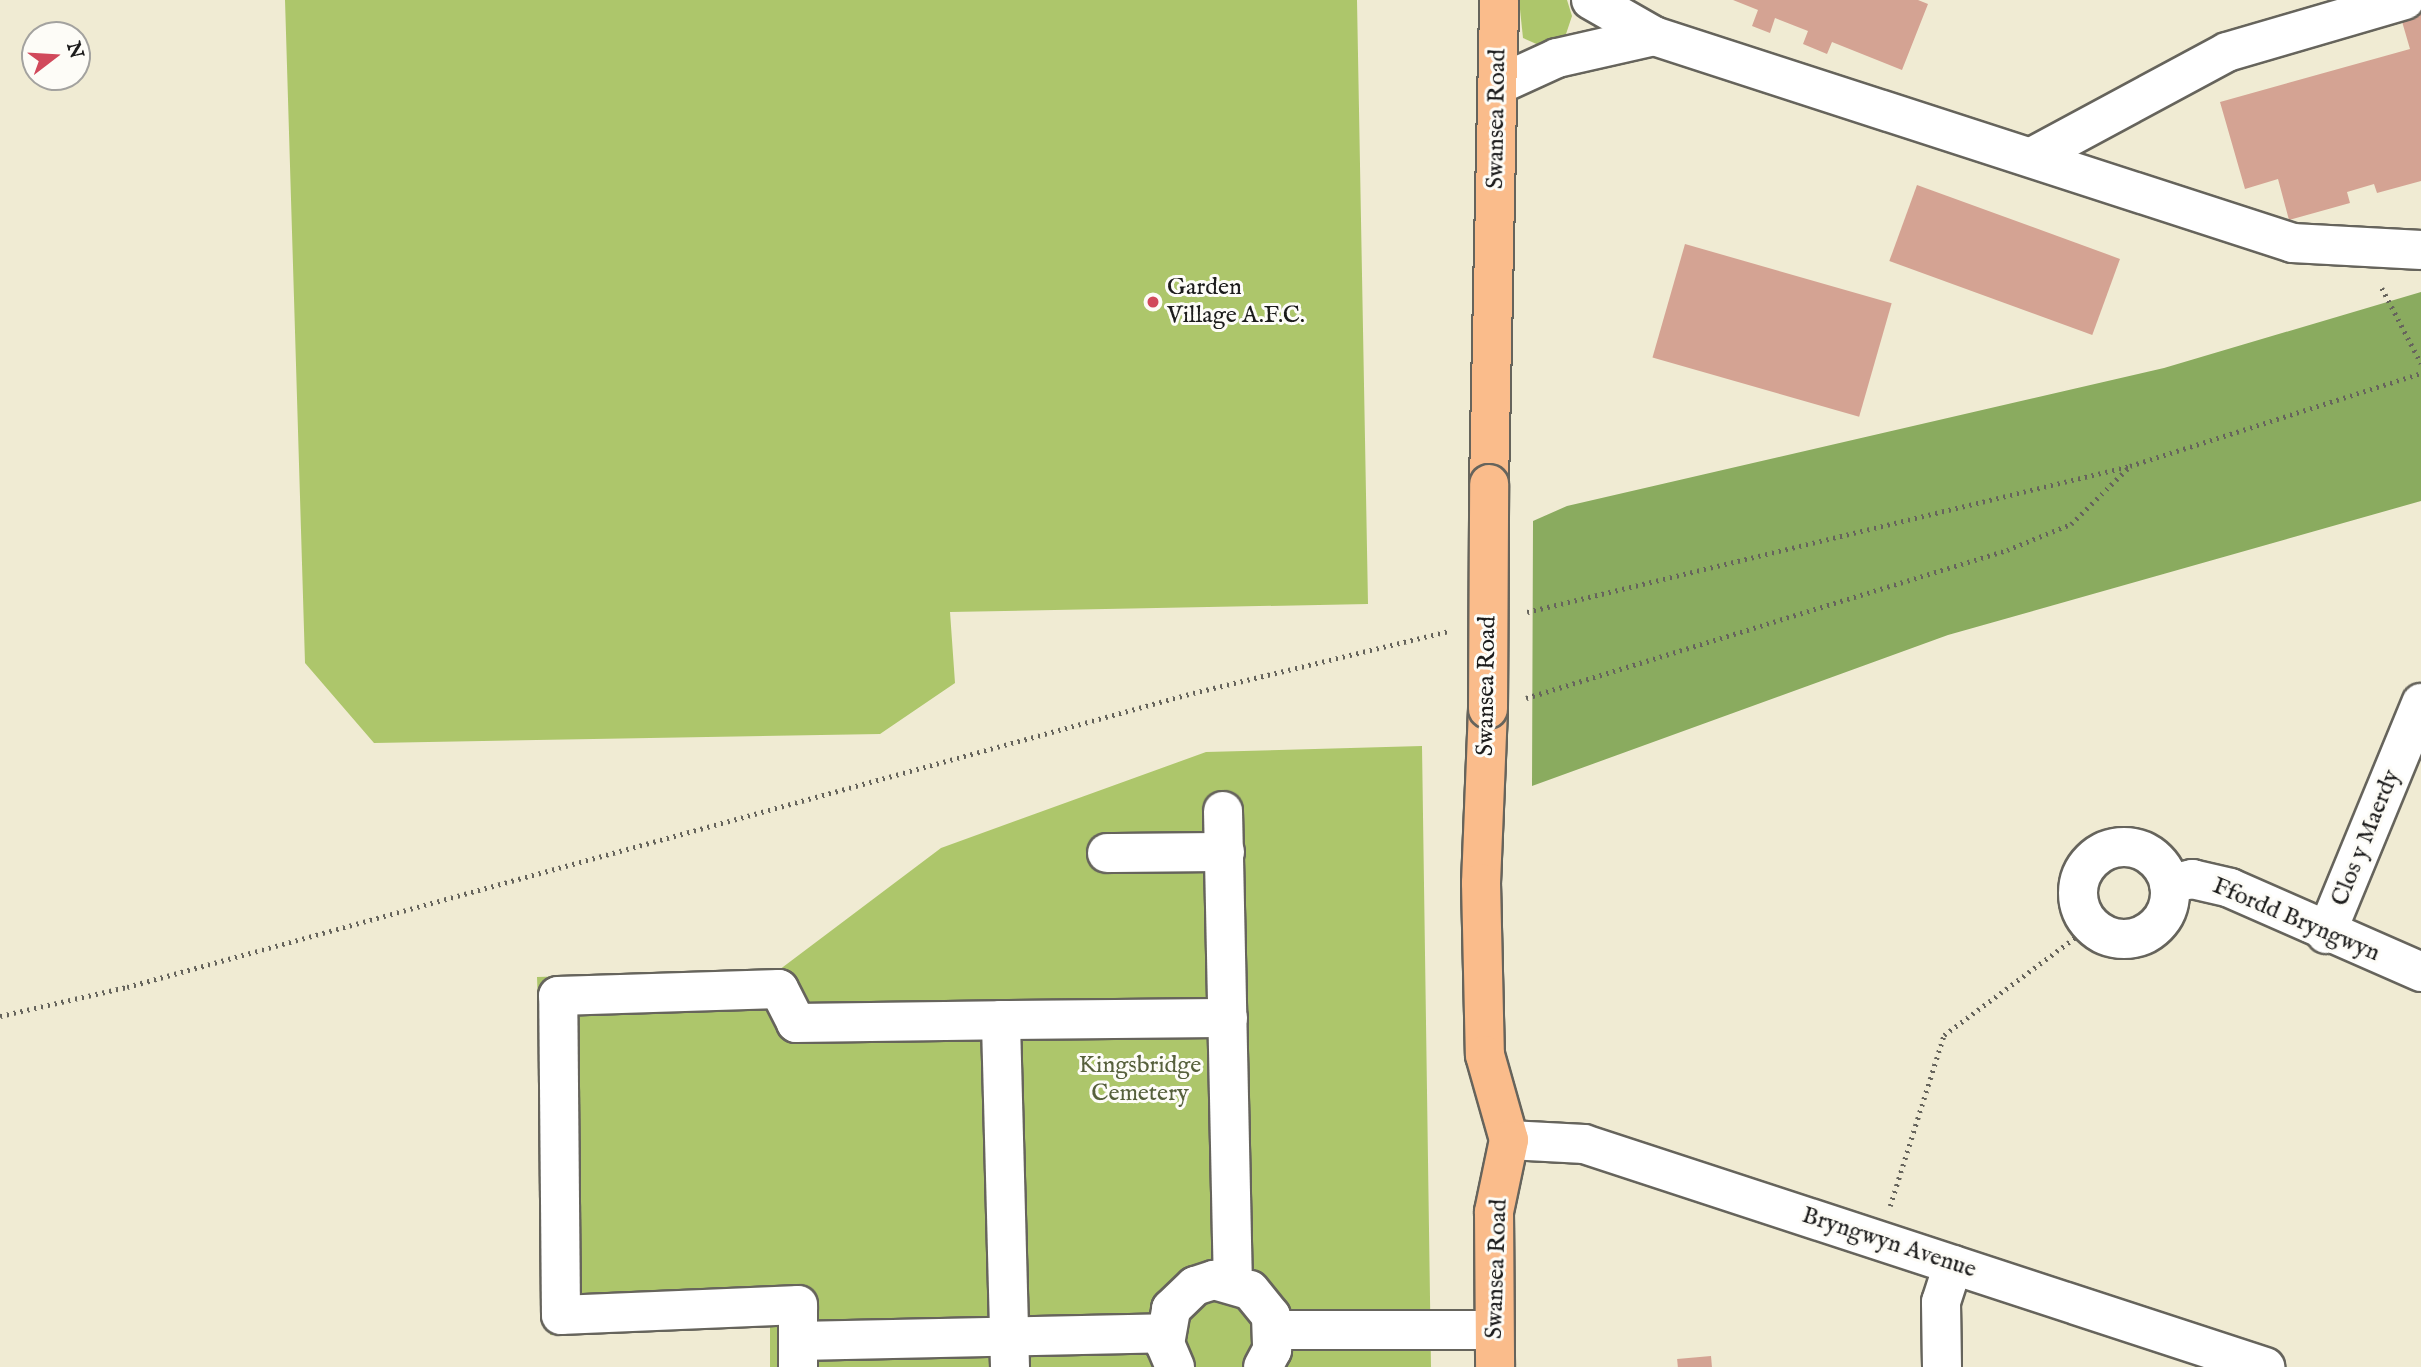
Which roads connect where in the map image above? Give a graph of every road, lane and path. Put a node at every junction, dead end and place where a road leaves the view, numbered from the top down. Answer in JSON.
{"nodes":[{"id":1,"x":1499,"y":0,"type":"edge"},
{"id":2,"x":1591,"y":0,"type":"edge"},
{"id":3,"x":2405,"y":0,"type":"edge"},
{"id":4,"x":1654,"y":36,"type":"junction"},
{"id":5,"x":1498,"y":85,"type":"junction"},
{"id":6,"x":2032,"y":157,"type":"junction"},
{"id":7,"x":2362,"y":249,"type":"junction"},
{"id":8,"x":2421,"y":250,"type":"edge"},
{"id":9,"x":2421,"y":363,"type":"edge"},
{"id":10,"x":2421,"y":373,"type":"edge"},
{"id":11,"x":2130,"y":466,"type":"junction"},
{"id":12,"x":1519,"y":614,"type":"dead end"},
{"id":13,"x":1465,"y":627,"type":"dead end"},
{"id":14,"x":2421,"y":703,"type":"edge"},
{"id":15,"x":1488,"y":709,"type":"junction"},
{"id":16,"x":1223,"y":811,"type":"dead end"},
{"id":17,"x":1224,"y":852,"type":"junction"},
{"id":18,"x":1107,"y":853,"type":"dead end"},
{"id":19,"x":2169,"y":884,"type":"junction"},
{"id":20,"x":2091,"y":926,"type":"junction"},
{"id":21,"x":2326,"y":934,"type":"junction"},
{"id":22,"x":2421,"y":972,"type":"edge"},
{"id":23,"x":0,"y":1016,"type":"edge"},
{"id":24,"x":1228,"y":1018,"type":"junction"},
{"id":25,"x":1001,"y":1020,"type":"junction"},
{"id":26,"x":1509,"y":1140,"type":"junction"},
{"id":27,"x":1879,"y":1240,"type":"junction"},
{"id":28,"x":1953,"y":1265,"type":"junction"},
{"id":29,"x":1233,"y":1282,"type":"junction"},
{"id":30,"x":1274,"y":1330,"type":"junction"},
{"id":31,"x":1494,"y":1330,"type":"junction"},
{"id":32,"x":1170,"y":1350,"type":"edge"},
{"id":33,"x":1009,"y":1352,"type":"edge"},
{"id":34,"x":798,"y":1354,"type":"edge"},
{"id":35,"x":1263,"y":1367,"type":"edge"},
{"id":36,"x":1495,"y":1367,"type":"edge"},
{"id":37,"x":1942,"y":1367,"type":"edge"},
{"id":38,"x":2265,"y":1367,"type":"edge"}],
"edges":[{"from":1,"to":5,"type":"main road","name":"Swansea Road"},
{"from":2,"to":4,"type":"street"},
{"from":3,"to":6,"type":"street"},
{"from":4,"to":5,"type":"street"},
{"from":4,"to":6,"type":"street"},
{"from":5,"to":15,"type":"main road","name":"Swansea Road","bridge":true},
{"from":6,"to":7,"type":"street"},
{"from":7,"to":8,"type":"street"},
{"from":7,"to":9,"type":"path"},
{"from":10,"to":11,"type":"path"},
{"from":11,"to":12,"type":"path"},
{"from":11,"to":15,"type":"path"},
{"from":13,"to":23,"type":"path"},
{"from":14,"to":21,"type":"street","name":"Clos y Maerdy"},
{"from":15,"to":26,"type":"main road","name":"Swansea Road"},
{"from":16,"to":17,"type":"street"},
{"from":17,"to":18,"type":"street"},
{"from":17,"to":24,"type":"street"},
{"from":19,"to":20,"type":"street"},
{"from":19,"to":20,"type":"street"},
{"from":19,"to":21,"type":"street","name":"Ffordd Bryngwyn"},
{"from":20,"to":27,"type":"path"},
{"from":21,"to":22,"type":"street","name":"Ffordd Bryngwyn"},
{"from":24,"to":25,"type":"street"},
{"from":24,"to":29,"type":"street"},
{"from":25,"to":33,"type":"street"},
{"from":25,"to":34,"type":"street"},
{"from":26,"to":27,"type":"street","name":"Bryngwyn Avenue"},
{"from":26,"to":31,"type":"main road","name":"Swansea Road"},
{"from":27,"to":28,"type":"street","name":"Bryngwyn Avenue"},
{"from":28,"to":37,"type":"street"},
{"from":28,"to":38,"type":"street","name":"Bryngwyn Avenue"},
{"from":29,"to":30,"type":"street"},
{"from":29,"to":32,"type":"street"},
{"from":30,"to":31,"type":"street"},
{"from":30,"to":35,"type":"street"},
{"from":31,"to":36,"type":"main road","name":"Swansea Road"},
{"from":32,"to":33,"type":"street"},
{"from":33,"to":34,"type":"street"}]}
